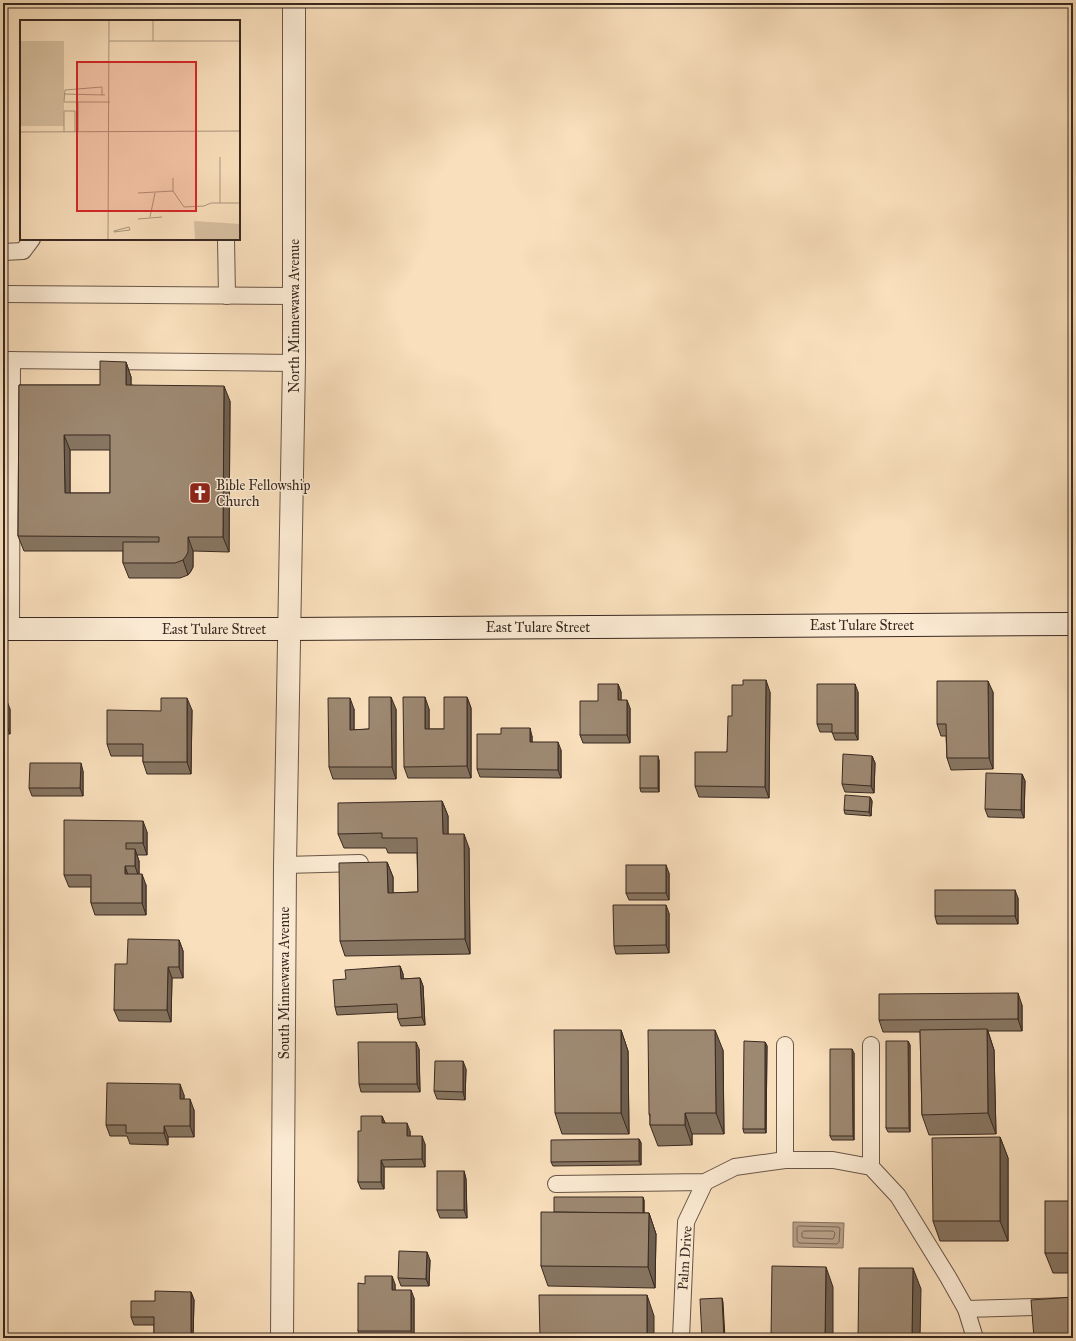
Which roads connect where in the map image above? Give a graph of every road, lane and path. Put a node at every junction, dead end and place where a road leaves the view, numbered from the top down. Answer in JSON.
{"nodes":[{"id":1,"x":294,"y":3,"type":"edge"},
{"id":2,"x":31,"y":240,"type":"edge"},
{"id":3,"x":226,"y":240,"type":"edge"},
{"id":4,"x":3,"y":252,"type":"edge"},
{"id":5,"x":3,"y":294,"type":"edge"},
{"id":6,"x":227,"y":296,"type":"junction"},
{"id":7,"x":295,"y":296,"type":"junction"},
{"id":8,"x":7,"y":360,"type":"edge"},
{"id":9,"x":294,"y":363,"type":"junction"},
{"id":10,"x":1073,"y":624,"type":"edge"},
{"id":11,"x":7,"y":629,"type":"edge"},
{"id":12,"x":290,"y":629,"type":"junction"},
{"id":13,"x":376,"y":863,"type":"edge"},
{"id":14,"x":284,"y":865,"type":"junction"},
{"id":15,"x":871,"y":1044,"type":"dead end"},
{"id":16,"x":785,"y":1045,"type":"dead end"},
{"id":17,"x":784,"y":1160,"type":"junction"},
{"id":18,"x":871,"y":1167,"type":"junction"},
{"id":19,"x":705,"y":1182,"type":"junction"},
{"id":20,"x":556,"y":1184,"type":"dead end"},
{"id":21,"x":1073,"y":1306,"type":"edge"},
{"id":22,"x":966,"y":1309,"type":"junction"},
{"id":23,"x":282,"y":1338,"type":"edge"},
{"id":24,"x":681,"y":1338,"type":"edge"},
{"id":25,"x":975,"y":1338,"type":"edge"}],
"edges":[{"from":1,"to":7,"type":"street","name":"North Minnewawa Avenue"},
{"from":2,"to":4,"type":"lane"},
{"from":3,"to":6,"type":"lane"},
{"from":5,"to":6,"type":"lane"},
{"from":6,"to":7,"type":"lane"},
{"from":7,"to":9,"type":"street","name":"North Minnewawa Avenue"},
{"from":8,"to":9,"type":"lane"},
{"from":8,"to":11,"type":"lane"},
{"from":9,"to":12,"type":"street","name":"North Minnewawa Avenue"},
{"from":10,"to":12,"type":"street","name":"East Tulare Street"},
{"from":11,"to":12,"type":"street","name":"East Tulare Street"},
{"from":12,"to":14,"type":"street","name":"South Minnewawa Avenue"},
{"from":13,"to":14,"type":"lane"},
{"from":14,"to":23,"type":"street","name":"South Minnewawa Avenue"},
{"from":15,"to":18,"type":"lane"},
{"from":16,"to":17,"type":"lane"},
{"from":17,"to":18,"type":"lane"},
{"from":17,"to":19,"type":"lane"},
{"from":18,"to":22,"type":"lane"},
{"from":19,"to":20,"type":"lane"},
{"from":19,"to":24,"type":"lane","name":"Palm Drive"},
{"from":21,"to":22,"type":"lane"},
{"from":22,"to":25,"type":"lane"}]}
